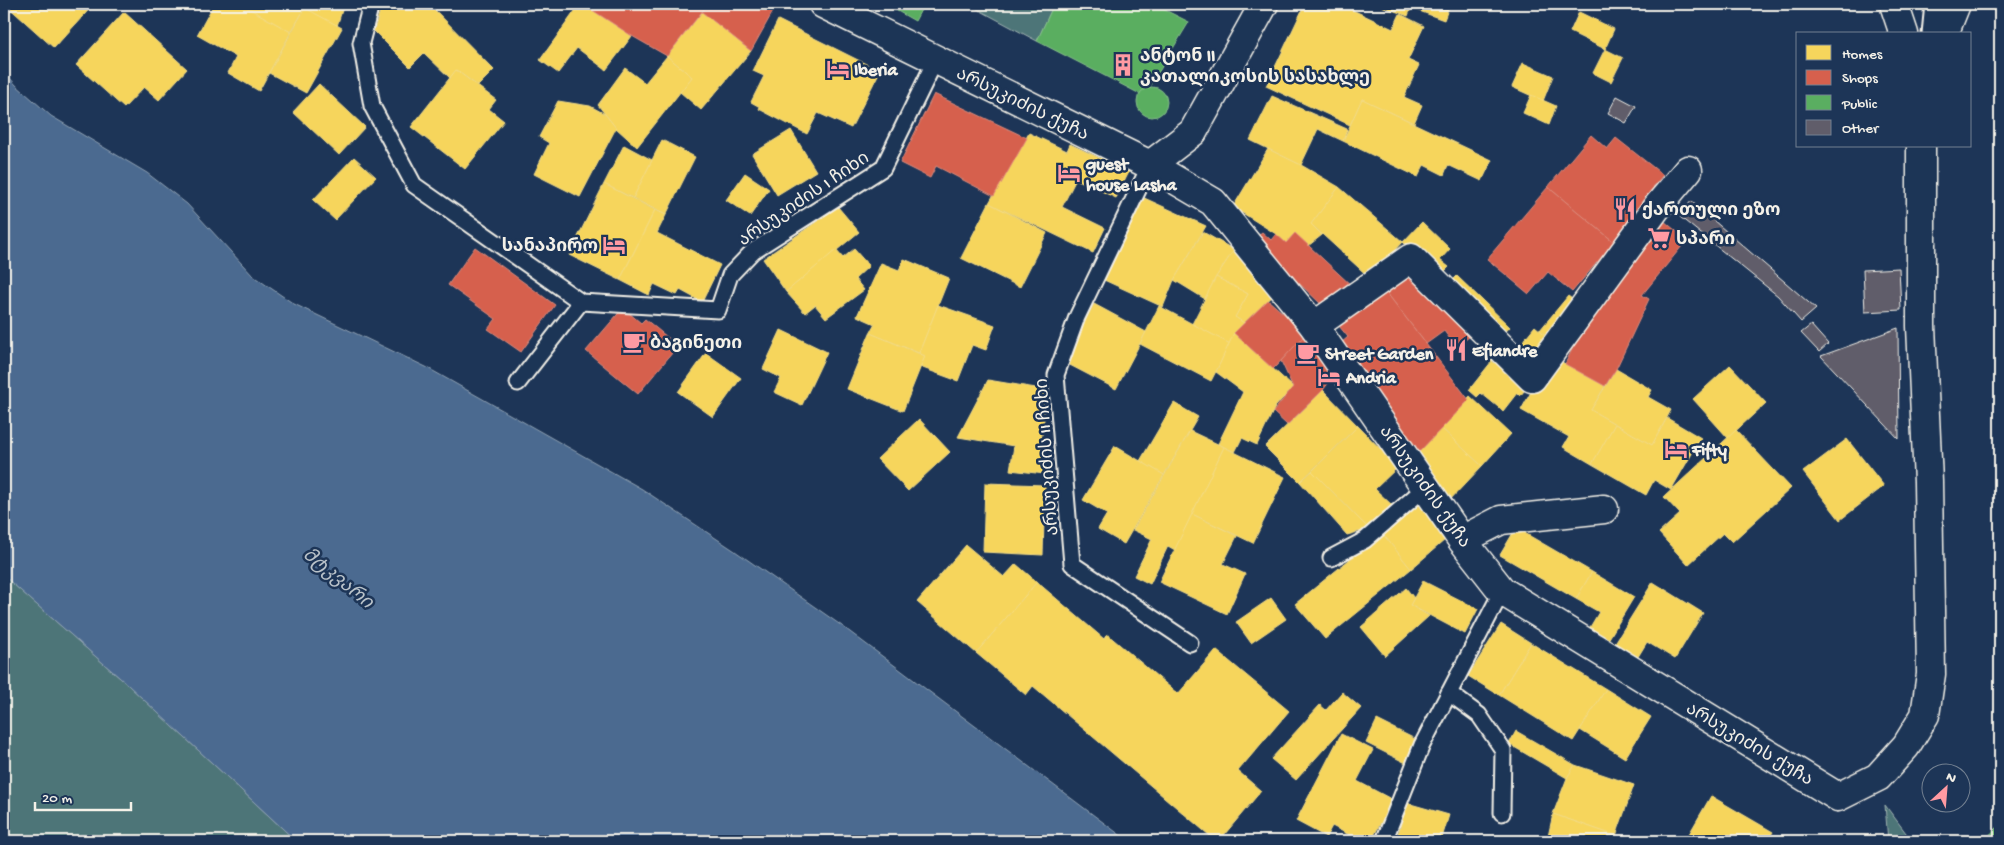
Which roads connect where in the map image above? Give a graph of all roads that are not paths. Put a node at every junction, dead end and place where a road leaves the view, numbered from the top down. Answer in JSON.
{"nodes":[{"id":1,"x":371,"y":4,"type":"edge"},
{"id":2,"x":823,"y":4,"type":"edge"},
{"id":3,"x":1264,"y":4,"type":"edge"},
{"id":4,"x":1894,"y":4,"type":"edge"},
{"id":5,"x":1933,"y":4,"type":"edge"},
{"id":6,"x":1956,"y":4,"type":"edge"},
{"id":7,"x":1903,"y":32,"type":"edge"},
{"id":8,"x":1930,"y":32,"type":"edge"},
{"id":9,"x":1945,"y":32,"type":"edge"},
{"id":10,"x":935,"y":61,"type":"junction"},
{"id":11,"x":1921,"y":148,"type":"edge"},
{"id":12,"x":1150,"y":166,"type":"junction"},
{"id":13,"x":1688,"y":170,"type":"dead end"},
{"id":14,"x":581,"y":302,"type":"junction"},
{"id":15,"x":1314,"y":326,"type":"junction"},
{"id":16,"x":518,"y":383,"type":"dead end"},
{"id":17,"x":1426,"y":487,"type":"junction"},
{"id":18,"x":1604,"y":509,"type":"dead end"},
{"id":19,"x":1462,"y":540,"type":"junction"},
{"id":20,"x":1331,"y":558,"type":"dead end"},
{"id":21,"x":1502,"y":591,"type":"junction"},
{"id":22,"x":1190,"y":643,"type":"dead end"},
{"id":23,"x":1449,"y":693,"type":"junction"},
{"id":24,"x":1502,"y":813,"type":"dead end"},
{"id":25,"x":1384,"y":841,"type":"edge"}],
"edges":[{"from":1,"to":14,"type":"lane"},
{"from":2,"to":10,"type":"street","name":"არსუკიძის ქუჩა"},
{"from":3,"to":12,"type":"street"},
{"from":4,"to":7,"type":"street"},
{"from":5,"to":8,"type":"lane"},
{"from":6,"to":9,"type":"street"},
{"from":10,"to":12,"type":"street","name":"არსუკიძის ქუჩა"},
{"from":10,"to":14,"type":"lane","name":"არსუკიძის I ჩიხი"},
{"from":11,"to":21,"type":"street","name":"არსუკიძის ქუჩა"},
{"from":12,"to":15,"type":"street","name":"არსუკიძის ქუჩა"},
{"from":12,"to":22,"type":"lane","name":"არსუკიძის II ჩიხი"},
{"from":13,"to":15,"type":"street"},
{"from":14,"to":16,"type":"lane"},
{"from":15,"to":17,"type":"street","name":"არსუკიძის ქუჩა"},
{"from":17,"to":19,"type":"street","name":"არსუკიძის ქუჩა"},
{"from":17,"to":20,"type":"lane"},
{"from":18,"to":19,"type":"street"},
{"from":19,"to":21,"type":"street","name":"არსუკიძის ქუჩა"},
{"from":21,"to":23,"type":"lane"},
{"from":23,"to":24,"type":"lane"},
{"from":23,"to":25,"type":"lane"}]}
